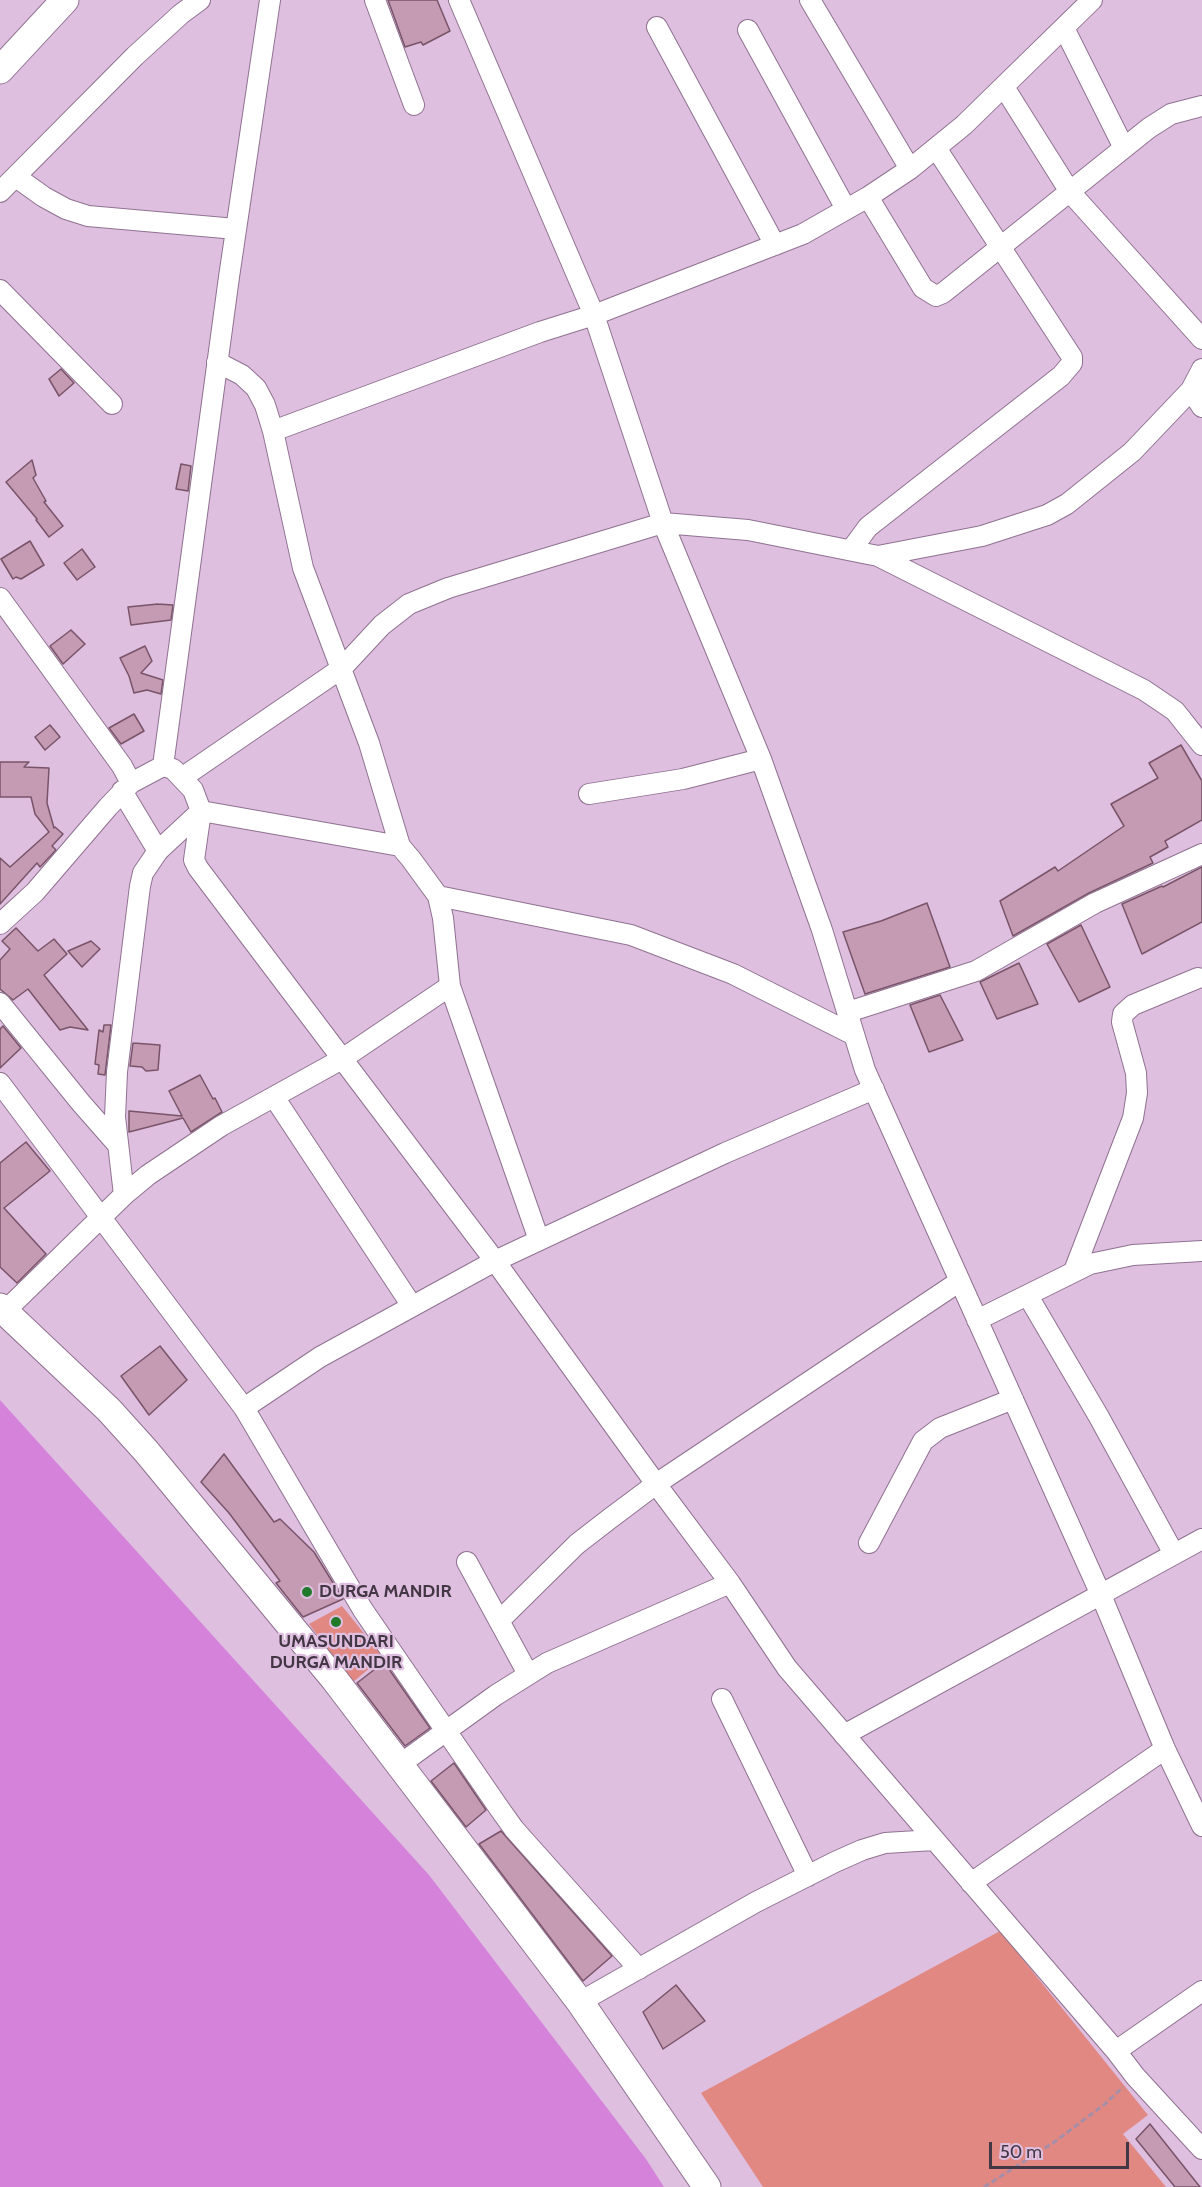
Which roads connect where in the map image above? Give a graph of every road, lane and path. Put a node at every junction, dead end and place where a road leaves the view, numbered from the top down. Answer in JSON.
{"nodes":[{"id":1,"x":65,"y":0,"type":"edge"},
{"id":2,"x":200,"y":0,"type":"edge"},
{"id":3,"x":270,"y":0,"type":"edge"},
{"id":4,"x":375,"y":0,"type":"edge"},
{"id":5,"x":459,"y":0,"type":"edge"},
{"id":6,"x":810,"y":0,"type":"edge"},
{"id":7,"x":1092,"y":0,"type":"edge"},
{"id":8,"x":657,"y":27,"type":"dead end"},
{"id":9,"x":1064,"y":28,"type":"junction"},
{"id":10,"x":748,"y":30,"type":"dead end"},
{"id":11,"x":0,"y":70,"type":"edge"},
{"id":12,"x":1004,"y":87,"type":"junction"},
{"id":13,"x":414,"y":105,"type":"dead end"},
{"id":14,"x":1202,"y":105,"type":"edge"},
{"id":15,"x":936,"y":148,"type":"junction"},
{"id":16,"x":1124,"y":148,"type":"junction"},
{"id":17,"x":910,"y":169,"type":"junction"},
{"id":18,"x":16,"y":177,"type":"junction"},
{"id":19,"x":0,"y":192,"type":"edge"},
{"id":20,"x":1070,"y":192,"type":"junction"},
{"id":21,"x":868,"y":197,"type":"junction"},
{"id":22,"x":846,"y":209,"type":"junction"},
{"id":23,"x":236,"y":229,"type":"junction"},
{"id":24,"x":774,"y":245,"type":"junction"},
{"id":25,"x":999,"y":248,"type":"junction"},
{"id":26,"x":0,"y":290,"type":"edge"},
{"id":27,"x":594,"y":315,"type":"junction"},
{"id":28,"x":1202,"y":339,"type":"edge"},
{"id":29,"x":217,"y":362,"type":"junction"},
{"id":30,"x":1202,"y":369,"type":"edge"},
{"id":31,"x":1198,"y":399,"type":"edge"},
{"id":32,"x":112,"y":404,"type":"dead end"},
{"id":33,"x":273,"y":431,"type":"junction"},
{"id":34,"x":663,"y":523,"type":"junction"},
{"id":35,"x":851,"y":550,"type":"junction"},
{"id":36,"x":878,"y":556,"type":"junction"},
{"id":37,"x":0,"y":598,"type":"edge"},
{"id":38,"x":342,"y":668,"type":"junction"},
{"id":39,"x":1202,"y":745,"type":"edge"},
{"id":40,"x":761,"y":759,"type":"junction"},
{"id":41,"x":163,"y":766,"type":"junction"},
{"id":42,"x":183,"y":777,"type":"junction"},
{"id":43,"x":126,"y":787,"type":"junction"},
{"id":44,"x":589,"y":794,"type":"dead end"},
{"id":45,"x":201,"y":812,"type":"junction"},
{"id":46,"x":400,"y":846,"type":"junction"},
{"id":47,"x":158,"y":852,"type":"junction"},
{"id":48,"x":1202,"y":854,"type":"edge"},
{"id":49,"x":438,"y":896,"type":"junction"},
{"id":50,"x":0,"y":924,"type":"edge"},
{"id":51,"x":1198,"y":978,"type":"dead end"},
{"id":52,"x":450,"y":986,"type":"junction"},
{"id":53,"x":0,"y":1003,"type":"edge"},
{"id":54,"x":848,"y":1012,"type":"junction"},
{"id":55,"x":854,"y":1035,"type":"junction"},
{"id":56,"x":342,"y":1059,"type":"junction"},
{"id":57,"x":0,"y":1083,"type":"edge"},
{"id":58,"x":874,"y":1089,"type":"junction"},
{"id":59,"x":274,"y":1097,"type":"junction"},
{"id":60,"x":117,"y":1144,"type":"junction"},
{"id":61,"x":123,"y":1194,"type":"junction"},
{"id":62,"x":102,"y":1218,"type":"junction"},
{"id":63,"x":539,"y":1240,"type":"junction"},
{"id":64,"x":1202,"y":1251,"type":"edge"},
{"id":65,"x":495,"y":1261,"type":"junction"},
{"id":66,"x":1074,"y":1271,"type":"junction"},
{"id":67,"x":960,"y":1281,"type":"junction"},
{"id":68,"x":1028,"y":1296,"type":"junction"},
{"id":69,"x":412,"y":1306,"type":"junction"},
{"id":70,"x":2,"y":1310,"type":"edge"},
{"id":71,"x":978,"y":1320,"type":"junction"},
{"id":72,"x":1013,"y":1399,"type":"junction"},
{"id":73,"x":244,"y":1408,"type":"junction"},
{"id":74,"x":656,"y":1485,"type":"junction"},
{"id":75,"x":1202,"y":1539,"type":"edge"},
{"id":76,"x":869,"y":1543,"type":"dead end"},
{"id":77,"x":1174,"y":1554,"type":"junction"},
{"id":78,"x":467,"y":1562,"type":"dead end"},
{"id":79,"x":730,"y":1582,"type":"junction"},
{"id":80,"x":1101,"y":1595,"type":"junction"},
{"id":81,"x":499,"y":1621,"type":"junction"},
{"id":82,"x":528,"y":1674,"type":"junction"},
{"id":83,"x":722,"y":1699,"type":"dead end"},
{"id":84,"x":445,"y":1732,"type":"junction"},
{"id":85,"x":844,"y":1735,"type":"junction"},
{"id":86,"x":1165,"y":1749,"type":"junction"},
{"id":87,"x":399,"y":1765,"type":"junction"},
{"id":88,"x":1202,"y":1826,"type":"edge"},
{"id":89,"x":934,"y":1840,"type":"junction"},
{"id":90,"x":808,"y":1876,"type":"junction"},
{"id":91,"x":971,"y":1883,"type":"junction"},
{"id":92,"x":639,"y":1969,"type":"junction"},
{"id":93,"x":1202,"y":1991,"type":"edge"},
{"id":94,"x":580,"y":2002,"type":"junction"},
{"id":95,"x":1116,"y":2051,"type":"junction"},
{"id":96,"x":1135,"y":2076,"type":"junction"},
{"id":97,"x":1202,"y":2149,"type":"edge"},
{"id":98,"x":707,"y":2187,"type":"edge"},
{"id":99,"x":984,"y":2187,"type":"edge"}],
"edges":[{"from":1,"to":11,"type":"street"},
{"from":2,"to":18,"type":"street"},
{"from":3,"to":23,"type":"street"},
{"from":4,"to":13,"type":"street"},
{"from":5,"to":27,"type":"street"},
{"from":6,"to":17,"type":"street"},
{"from":7,"to":9,"type":"street"},
{"from":8,"to":24,"type":"street"},
{"from":9,"to":12,"type":"street"},
{"from":9,"to":16,"type":"street"},
{"from":10,"to":22,"type":"street"},
{"from":12,"to":15,"type":"street"},
{"from":12,"to":20,"type":"street"},
{"from":14,"to":16,"type":"street"},
{"from":15,"to":17,"type":"street"},
{"from":15,"to":25,"type":"street"},
{"from":16,"to":20,"type":"street"},
{"from":17,"to":21,"type":"street"},
{"from":18,"to":19,"type":"street"},
{"from":18,"to":23,"type":"street"},
{"from":20,"to":25,"type":"street"},
{"from":20,"to":28,"type":"street"},
{"from":21,"to":22,"type":"street"},
{"from":21,"to":25,"type":"street"},
{"from":22,"to":24,"type":"street"},
{"from":23,"to":29,"type":"street"},
{"from":24,"to":27,"type":"street"},
{"from":25,"to":35,"type":"street"},
{"from":26,"to":32,"type":"street"},
{"from":27,"to":33,"type":"street"},
{"from":27,"to":34,"type":"street"},
{"from":29,"to":33,"type":"street"},
{"from":29,"to":41,"type":"street"},
{"from":30,"to":31,"type":"street"},
{"from":31,"to":36,"type":"street"},
{"from":33,"to":38,"type":"street"},
{"from":34,"to":35,"type":"street"},
{"from":34,"to":38,"type":"street"},
{"from":34,"to":40,"type":"street"},
{"from":35,"to":36,"type":"street"},
{"from":36,"to":39,"type":"street"},
{"from":37,"to":43,"type":"street"},
{"from":38,"to":42,"type":"street"},
{"from":38,"to":46,"type":"street"},
{"from":40,"to":44,"type":"street"},
{"from":40,"to":54,"type":"street"},
{"from":41,"to":42,"type":"street"},
{"from":41,"to":43,"type":"street"},
{"from":42,"to":45,"type":"street"},
{"from":43,"to":47,"type":"street"},
{"from":43,"to":50,"type":"street"},
{"from":45,"to":46,"type":"street"},
{"from":45,"to":47,"type":"street"},
{"from":45,"to":56,"type":"street"},
{"from":46,"to":49,"type":"street"},
{"from":47,"to":60,"type":"street"},
{"from":48,"to":54,"type":"street"},
{"from":49,"to":52,"type":"street"},
{"from":49,"to":55,"type":"street"},
{"from":51,"to":66,"type":"street"},
{"from":52,"to":56,"type":"street"},
{"from":52,"to":63,"type":"street"},
{"from":53,"to":60,"type":"street"},
{"from":54,"to":55,"type":"street"},
{"from":55,"to":58,"type":"street"},
{"from":56,"to":59,"type":"street"},
{"from":56,"to":65,"type":"street"},
{"from":57,"to":62,"type":"street"},
{"from":58,"to":63,"type":"street"},
{"from":58,"to":67,"type":"street"},
{"from":59,"to":61,"type":"street"},
{"from":59,"to":69,"type":"street"},
{"from":60,"to":61,"type":"street"},
{"from":61,"to":62,"type":"street"},
{"from":62,"to":70,"type":"street"},
{"from":62,"to":73,"type":"street"},
{"from":63,"to":65,"type":"street"},
{"from":64,"to":66,"type":"street"},
{"from":65,"to":69,"type":"street"},
{"from":65,"to":74,"type":"street"},
{"from":66,"to":68,"type":"street"},
{"from":67,"to":71,"type":"street"},
{"from":67,"to":74,"type":"street"},
{"from":68,"to":71,"type":"street"},
{"from":68,"to":77,"type":"street"},
{"from":69,"to":73,"type":"street"},
{"from":70,"to":87,"type":"street"},
{"from":71,"to":72,"type":"street"},
{"from":72,"to":76,"type":"street"},
{"from":72,"to":80,"type":"street"},
{"from":73,"to":84,"type":"street"},
{"from":74,"to":79,"type":"street"},
{"from":74,"to":81,"type":"street"},
{"from":75,"to":77,"type":"street"},
{"from":77,"to":80,"type":"street"},
{"from":78,"to":81,"type":"street"},
{"from":79,"to":82,"type":"street"},
{"from":79,"to":85,"type":"street"},
{"from":80,"to":85,"type":"street"},
{"from":80,"to":86,"type":"street"},
{"from":81,"to":82,"type":"street"},
{"from":82,"to":84,"type":"street"},
{"from":83,"to":90,"type":"street"},
{"from":84,"to":87,"type":"street"},
{"from":84,"to":92,"type":"street"},
{"from":85,"to":89,"type":"street"},
{"from":86,"to":88,"type":"street"},
{"from":86,"to":91,"type":"street"},
{"from":87,"to":94,"type":"street"},
{"from":89,"to":90,"type":"street"},
{"from":89,"to":91,"type":"street"},
{"from":90,"to":92,"type":"street"},
{"from":91,"to":95,"type":"street"},
{"from":92,"to":94,"type":"street"},
{"from":93,"to":95,"type":"street"},
{"from":94,"to":98,"type":"street"},
{"from":95,"to":96,"type":"street"},
{"from":96,"to":97,"type":"street"},
{"from":96,"to":99,"type":"path"}]}
